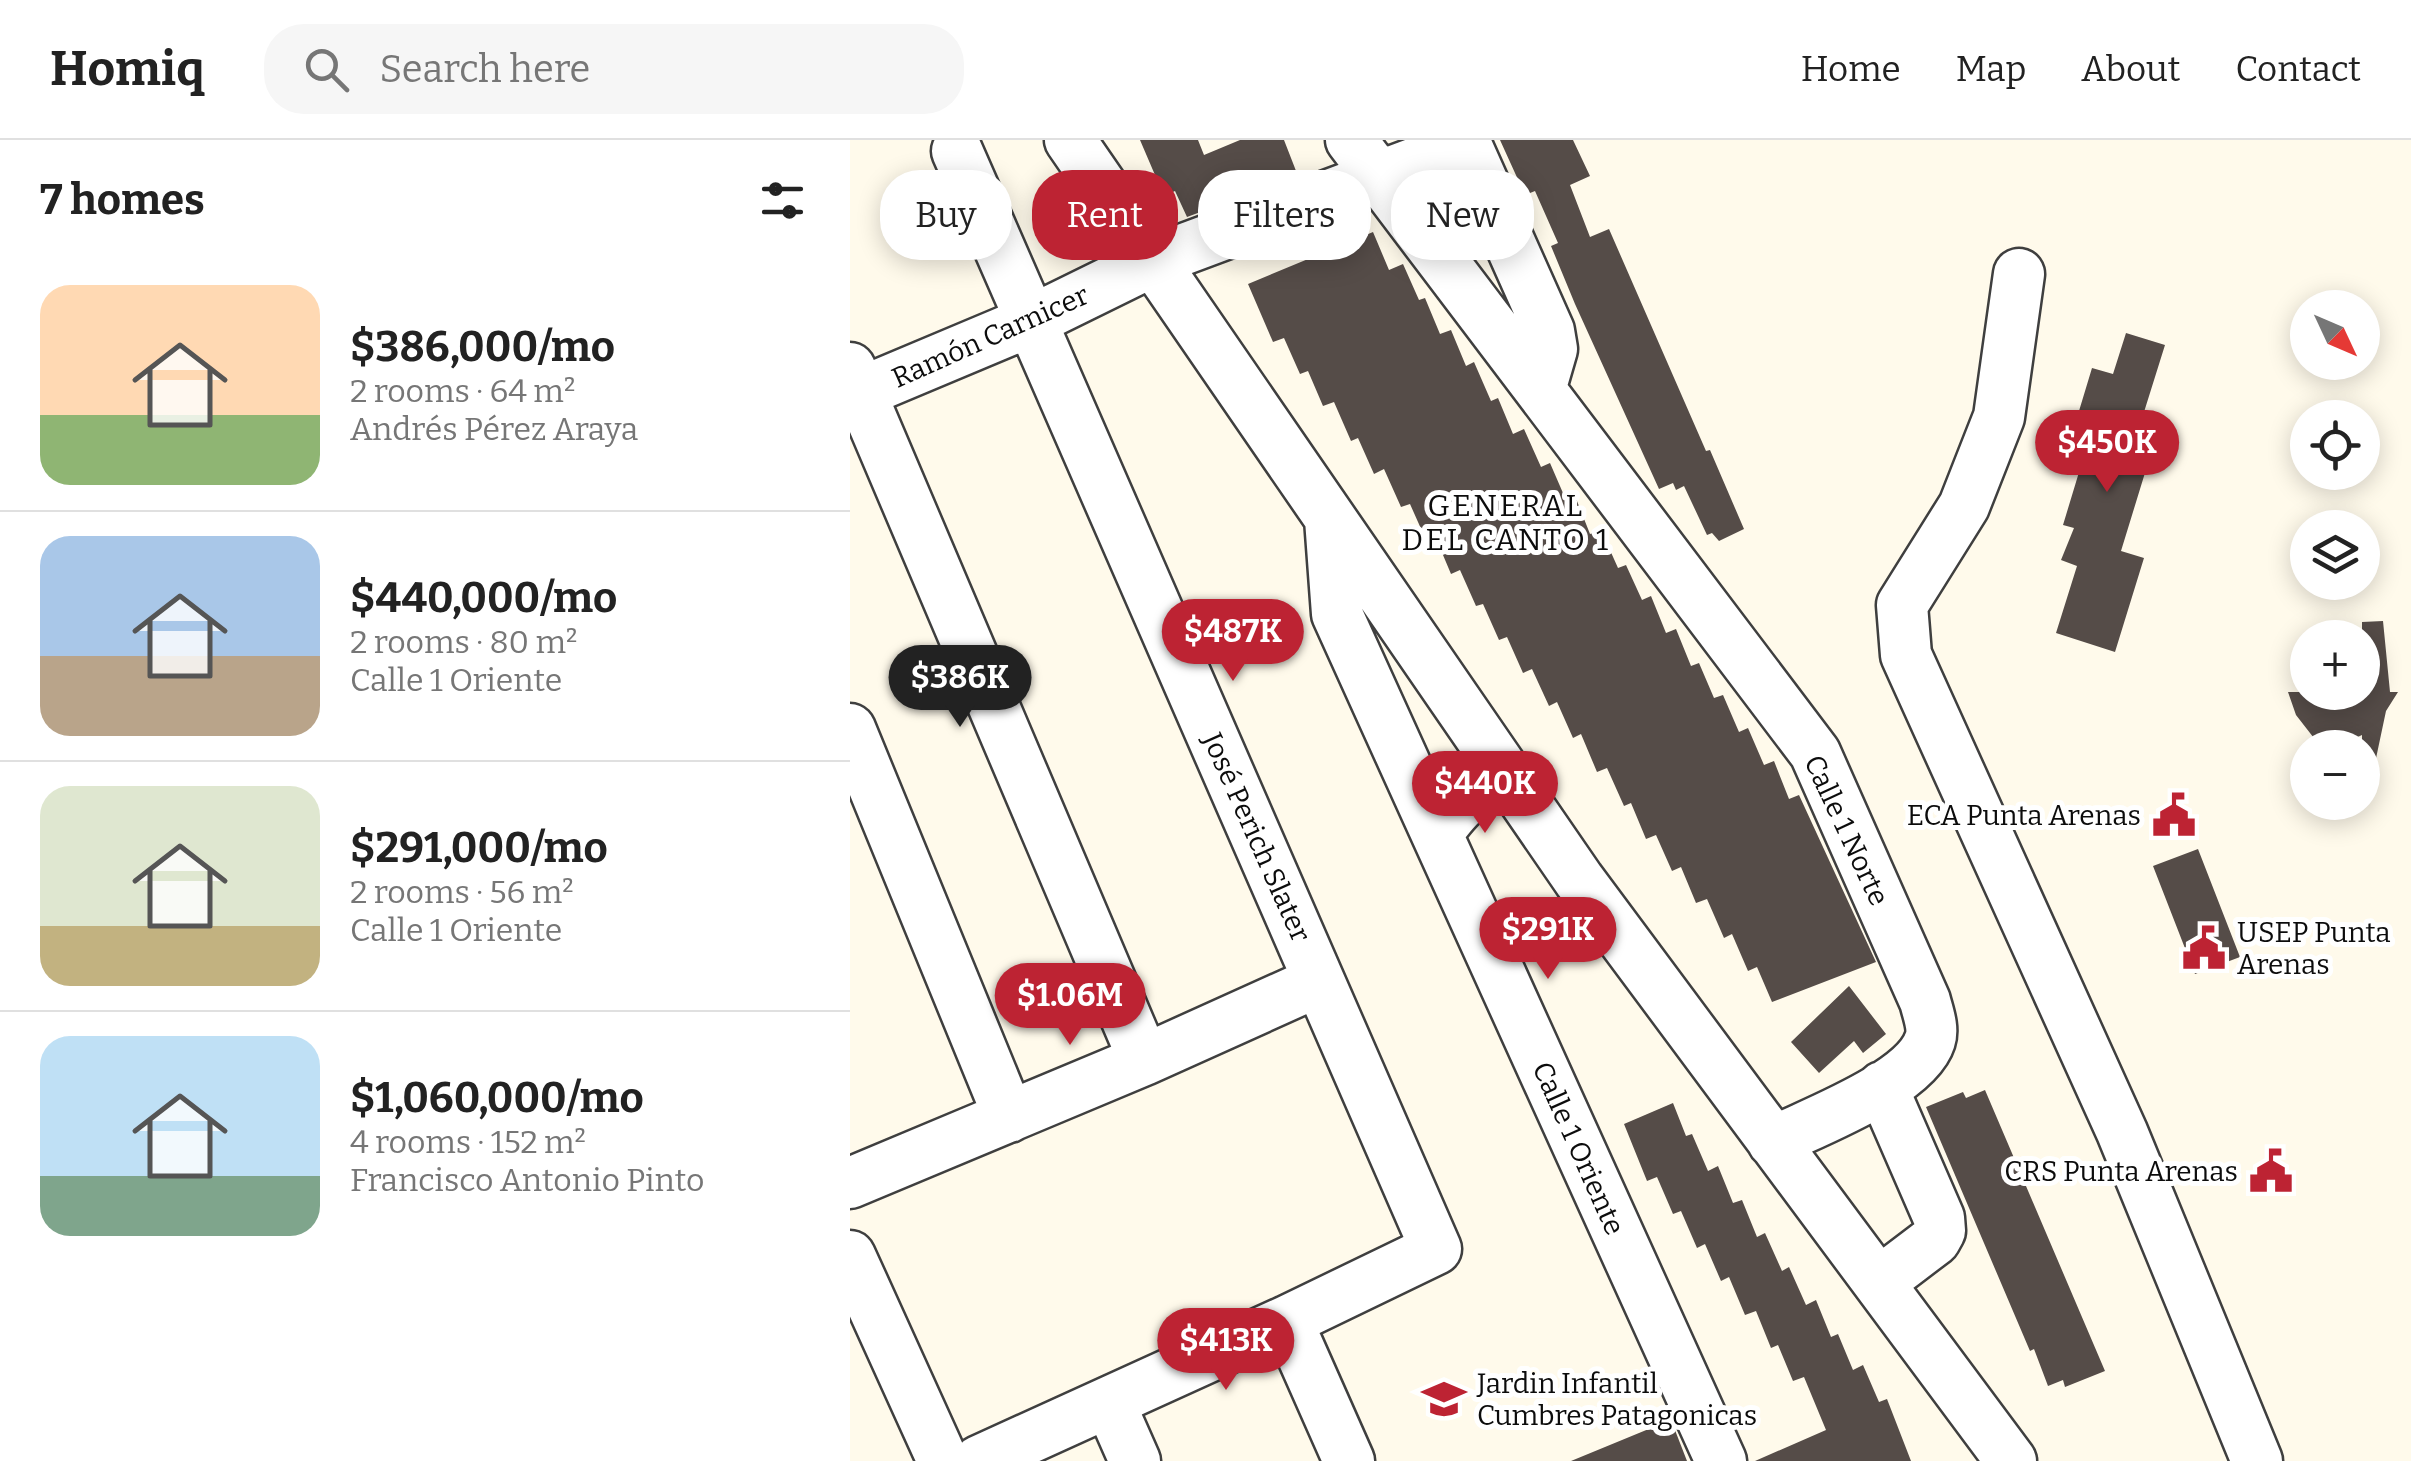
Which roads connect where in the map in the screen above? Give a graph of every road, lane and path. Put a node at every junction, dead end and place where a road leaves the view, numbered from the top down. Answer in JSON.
{"nodes":[{"id":1,"x":1070,"y":140,"type":"edge"},
{"id":2,"x":1465,"y":142,"type":"edge"},
{"id":3,"x":957,"y":151,"type":"dead end"},
{"id":4,"x":1366,"y":158,"type":"edge"},
{"id":5,"x":1091,"y":170,"type":"edge"},
{"id":6,"x":1178,"y":249,"type":"edge"},
{"id":7,"x":1155,"y":260,"type":"joint"},
{"id":8,"x":2019,"y":274,"type":"dead end"},
{"id":9,"x":1031,"y":321,"type":"junction"},
{"id":10,"x":854,"y":386,"type":"edge"},
{"id":11,"x":1541,"y":387,"type":"junction"},
{"id":12,"x":1330,"y":516,"type":"junction"},
{"id":13,"x":850,"y":729,"type":"edge"},
{"id":14,"x":1514,"y":785,"type":"junction"},
{"id":15,"x":1437,"y":834,"type":"junction"},
{"id":16,"x":1319,"y":981,"type":"junction"},
{"id":17,"x":1144,"y":1060,"type":"junction"},
{"id":18,"x":1882,"y":1087,"type":"junction"},
{"id":19,"x":1009,"y":1117,"type":"junction"},
{"id":20,"x":1772,"y":1142,"type":"junction"},
{"id":21,"x":850,"y":1183,"type":"edge"},
{"id":22,"x":850,"y":1256,"type":"edge"},
{"id":23,"x":1880,"y":1281,"type":"junction"},
{"id":24,"x":1286,"y":1322,"type":"junction"},
{"id":25,"x":1109,"y":1402,"type":"junction"},
{"id":26,"x":943,"y":1461,"type":"edge"},
{"id":27,"x":980,"y":1461,"type":"edge"},
{"id":28,"x":1135,"y":1461,"type":"edge"},
{"id":29,"x":1349,"y":1461,"type":"edge"},
{"id":30,"x":1720,"y":1461,"type":"edge"},
{"id":31,"x":2011,"y":1461,"type":"edge"},
{"id":32,"x":2257,"y":1461,"type":"edge"}],
"edges":[{"from":1,"to":5,"type":"street"},
{"from":2,"to":4,"type":"street","name":"Ramón Carnicer"},
{"from":2,"to":11,"type":"street"},
{"from":3,"to":9,"type":"street","name":"José Perich Slater"},
{"from":4,"to":6,"type":"street","name":"Ramón Carnicer"},
{"from":4,"to":11,"type":"street","name":"Calle 1 Norte"},
{"from":7,"to":9,"type":"street","name":"Ramón Carnicer"},
{"from":7,"to":12,"type":"street"},
{"from":8,"to":32,"type":"street"},
{"from":9,"to":10,"type":"street","name":"Ramón Carnicer"},
{"from":9,"to":16,"type":"street","name":"José Perich Slater"},
{"from":10,"to":17,"type":"street"},
{"from":11,"to":18,"type":"street","name":"Calle 1 Norte"},
{"from":12,"to":14,"type":"street"},
{"from":12,"to":15,"type":"street","name":"Calle 1 Oriente"},
{"from":13,"to":19,"type":"street"},
{"from":14,"to":15,"type":"street"},
{"from":14,"to":20,"type":"street"},
{"from":15,"to":30,"type":"street","name":"Calle 1 Oriente"},
{"from":16,"to":17,"type":"street"},
{"from":16,"to":24,"type":"street","name":"José Perich Slater"},
{"from":17,"to":19,"type":"street"},
{"from":18,"to":20,"type":"street","name":"Calle 1 Norte"},
{"from":18,"to":23,"type":"street"},
{"from":19,"to":21,"type":"street"},
{"from":20,"to":23,"type":"street"},
{"from":22,"to":26,"type":"street"},
{"from":23,"to":31,"type":"street"},
{"from":24,"to":25,"type":"street"},
{"from":24,"to":29,"type":"street"},
{"from":25,"to":27,"type":"street"},
{"from":25,"to":28,"type":"street"}]}
